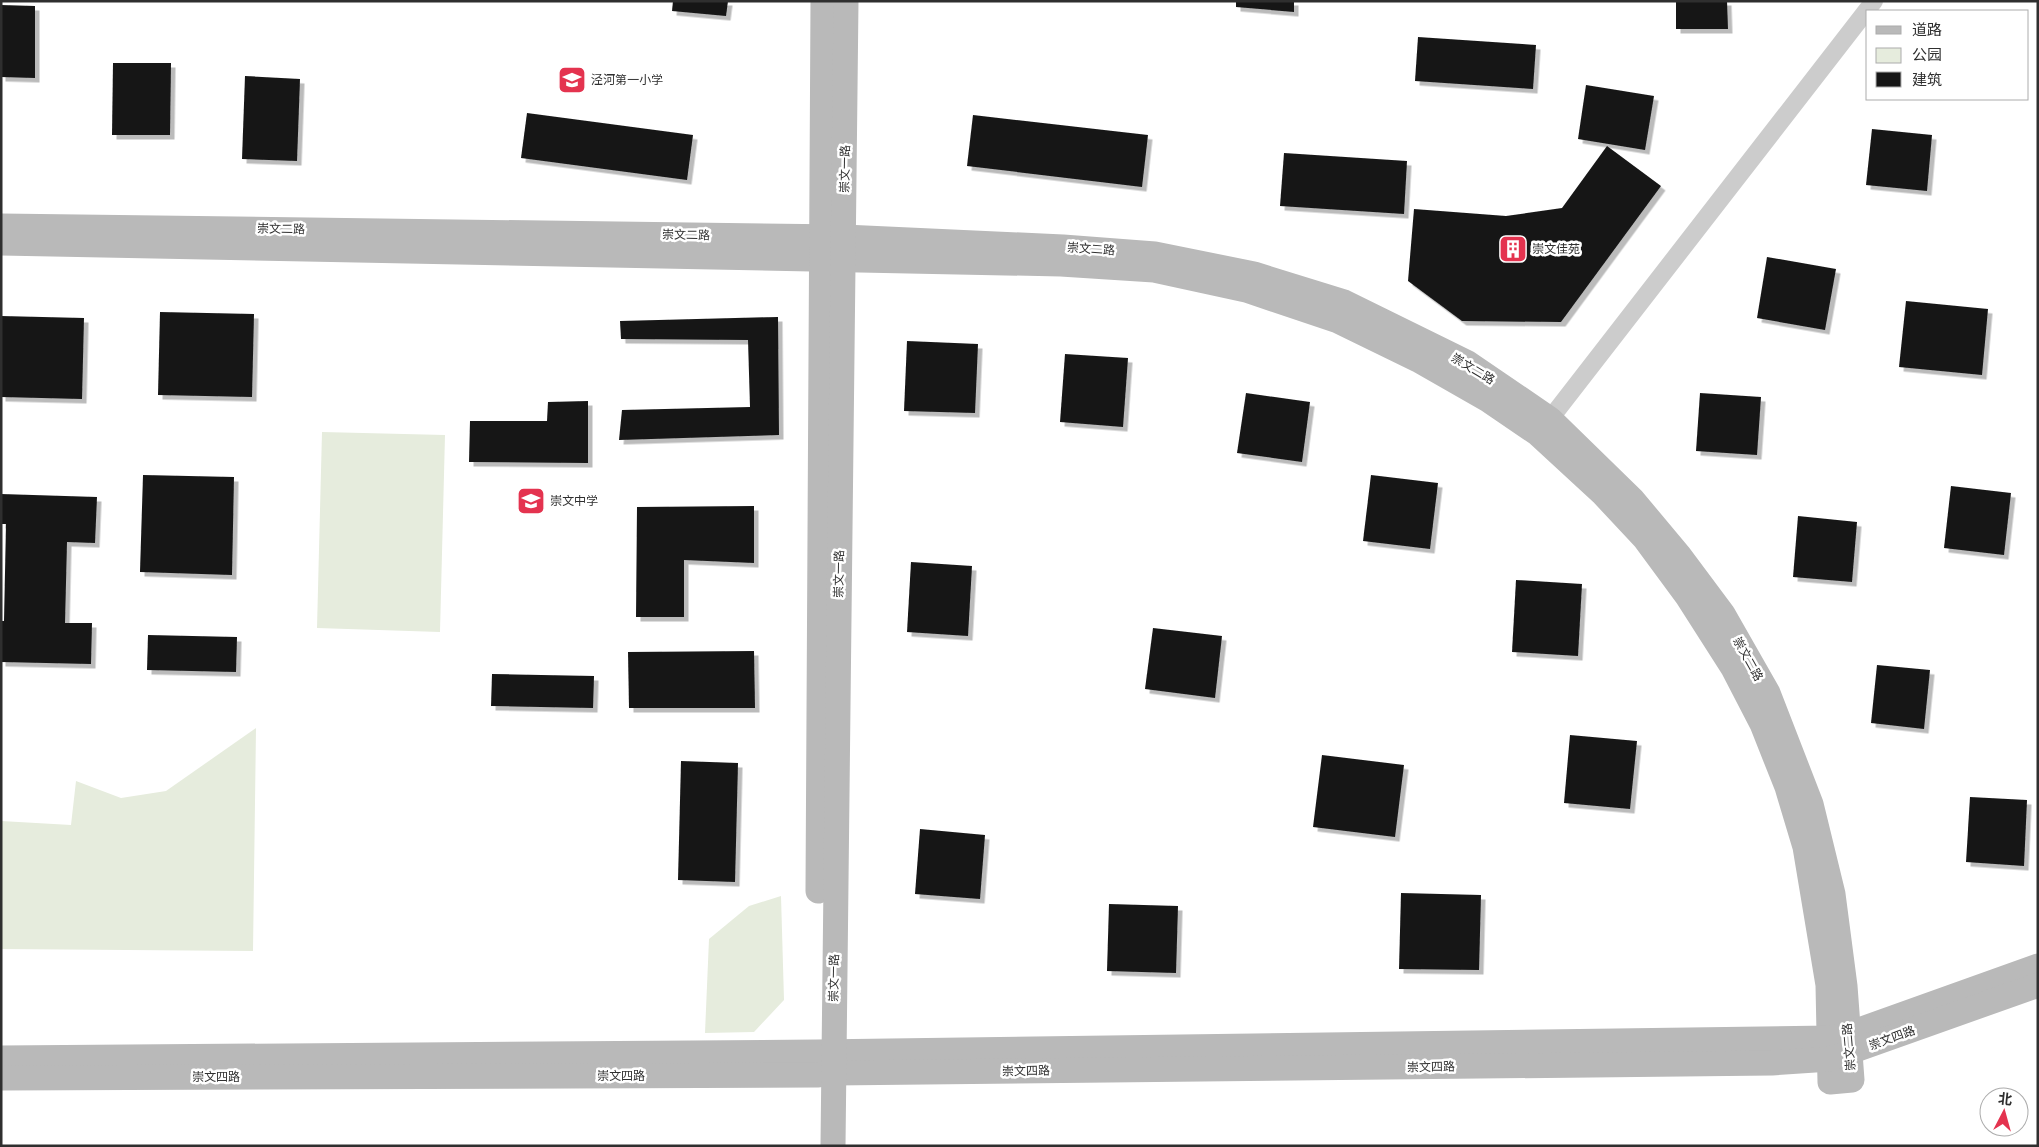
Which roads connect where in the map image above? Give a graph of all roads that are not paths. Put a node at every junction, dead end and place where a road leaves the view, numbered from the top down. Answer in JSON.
{"nodes":[{"id":1,"x":823,"y":1,"type":"edge"},
{"id":2,"x":846,"y":1,"type":"edge"},
{"id":3,"x":1866,"y":11,"type":"edge"},
{"id":4,"x":1,"y":226,"type":"edge"},
{"id":5,"x":1,"y":243,"type":"edge"},
{"id":6,"x":833,"y":248,"type":"junction"},
{"id":7,"x":1544,"y":427,"type":"junction"},
{"id":8,"x":2038,"y":966,"type":"edge"},
{"id":9,"x":2038,"y":985,"type":"edge"},
{"id":10,"x":1839,"y":1046,"type":"junction"},
{"id":11,"x":1,"y":1058,"type":"edge"},
{"id":12,"x":825,"y":1063,"type":"junction"},
{"id":13,"x":1,"y":1078,"type":"edge"},
{"id":14,"x":816,"y":1146,"type":"edge"},
{"id":15,"x":833,"y":1146,"type":"edge"}],
"edges":[{"from":1,"to":6,"type":"street","name":"崇文一路"},
{"from":2,"to":6,"type":"street","name":"崇文一路"},
{"from":3,"to":7,"type":"street"},
{"from":4,"to":6,"type":"street","name":"崇文二路"},
{"from":5,"to":6,"type":"street","name":"崇文二路"},
{"from":6,"to":7,"type":"street","name":"崇文二路"},
{"from":6,"to":12,"type":"street","name":"崇文一路"},
{"from":7,"to":10,"type":"street","name":"崇文二路"},
{"from":8,"to":10,"type":"street","name":"崇文四路"},
{"from":9,"to":10,"type":"street","name":"崇文四路"},
{"from":10,"to":12,"type":"street","name":"崇文四路"},
{"from":11,"to":12,"type":"street","name":"崇文四路"},
{"from":12,"to":13,"type":"street","name":"崇文四路"},
{"from":12,"to":14,"type":"street","name":"崇文一路"},
{"from":12,"to":15,"type":"street","name":"崇文一路"}]}
